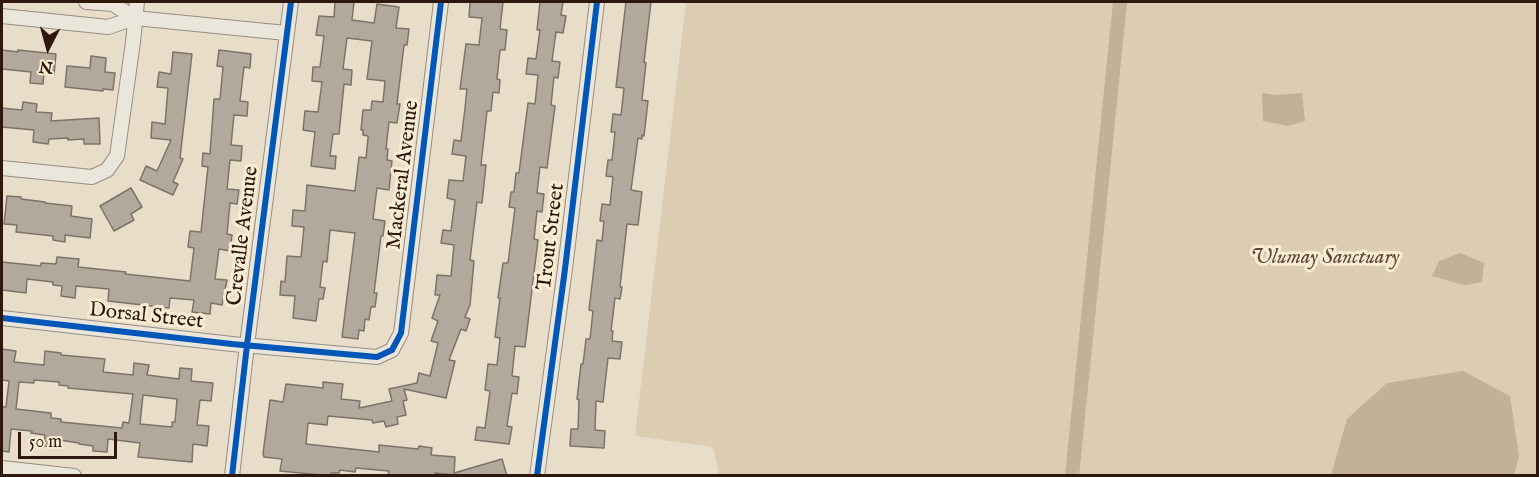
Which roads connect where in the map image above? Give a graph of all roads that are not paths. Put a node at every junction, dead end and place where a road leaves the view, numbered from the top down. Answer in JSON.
{"nodes":[{"id":1,"x":86,"y":2,"type":"edge"},
{"id":2,"x":137,"y":2,"type":"edge"},
{"id":3,"x":291,"y":2,"type":"edge"},
{"id":4,"x":441,"y":2,"type":"edge"},
{"id":5,"x":597,"y":2,"type":"edge"},
{"id":6,"x":2,"y":16,"type":"edge"},
{"id":7,"x":135,"y":18,"type":"junction"},
{"id":8,"x":286,"y":33,"type":"junction"},
{"id":9,"x":2,"y":168,"type":"edge"},
{"id":10,"x":2,"y":318,"type":"edge"},
{"id":11,"x":246,"y":345,"type":"junction"},
{"id":12,"x":392,"y":350,"type":"joint"},
{"id":13,"x":2,"y":468,"type":"edge"},
{"id":14,"x":74,"y":476,"type":"edge"},
{"id":15,"x":232,"y":476,"type":"edge"},
{"id":16,"x":537,"y":476,"type":"edge"}],
"edges":[{"from":1,"to":7,"type":"street"},
{"from":2,"to":7,"type":"street"},
{"from":3,"to":8,"type":"street","name":"Crevalle Avenue"},
{"from":4,"to":12,"type":"street","name":"Mackeral Avenue"},
{"from":5,"to":16,"type":"street","name":"Trout Street"},
{"from":6,"to":7,"type":"street"},
{"from":7,"to":8,"type":"street"},
{"from":7,"to":9,"type":"street"},
{"from":8,"to":11,"type":"street","name":"Crevalle Avenue"},
{"from":10,"to":11,"type":"street","name":"Dorsal Street"},
{"from":11,"to":12,"type":"street","name":"Dorsal Street"},
{"from":11,"to":15,"type":"street","name":"Crevalle Avenue"},
{"from":13,"to":14,"type":"street"}]}
